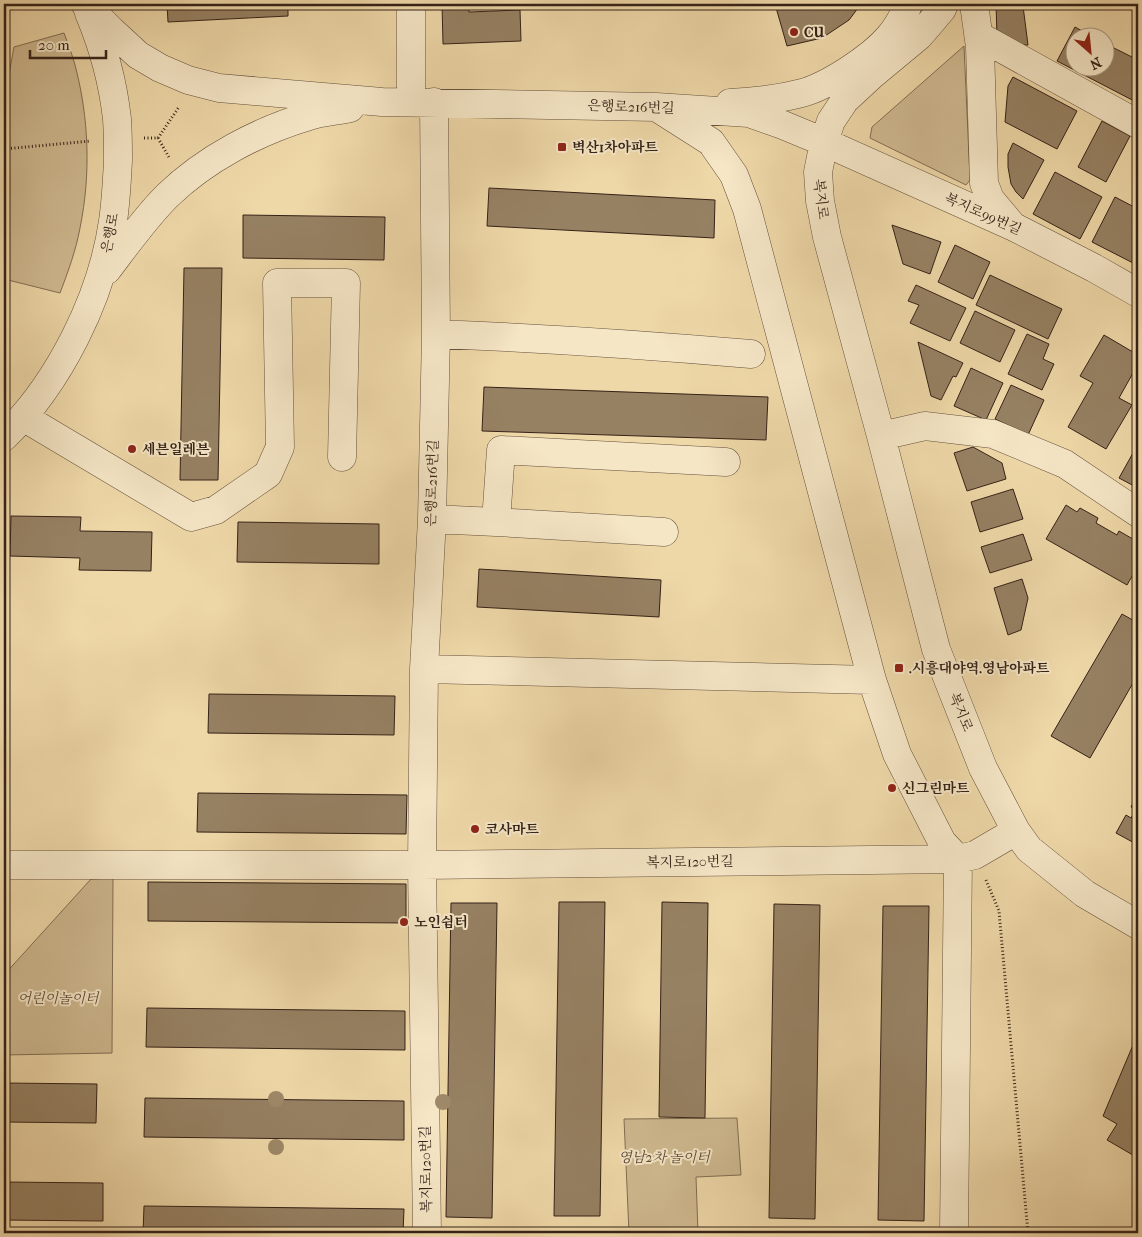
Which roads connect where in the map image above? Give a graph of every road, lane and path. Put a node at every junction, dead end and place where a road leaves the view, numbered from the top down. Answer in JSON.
{"nodes":[{"id":1,"x":86,"y":4,"type":"edge"},
{"id":2,"x":411,"y":4,"type":"edge"},
{"id":3,"x":908,"y":4,"type":"edge"},
{"id":4,"x":944,"y":4,"type":"edge"},
{"id":5,"x":974,"y":4,"type":"edge"},
{"id":6,"x":980,"y":36,"type":"junction"},
{"id":7,"x":382,"y":102,"type":"junction"},
{"id":8,"x":422,"y":102,"type":"junction"},
{"id":9,"x":179,"y":107,"type":"dead end"},
{"id":10,"x":656,"y":107,"type":"junction"},
{"id":11,"x":1138,"y":124,"type":"edge"},
{"id":12,"x":140,"y":138,"type":"dead end"},
{"id":13,"x":158,"y":138,"type":"junction"},
{"id":14,"x":91,"y":141,"type":"dead end"},
{"id":15,"x":824,"y":142,"type":"junction"},
{"id":16,"x":4,"y":149,"type":"edge"},
{"id":17,"x":172,"y":162,"type":"dead end"},
{"id":18,"x":1014,"y":228,"type":"junction"},
{"id":19,"x":98,"y":281,"type":"junction"},
{"id":20,"x":1138,"y":293,"type":"edge"},
{"id":21,"x":436,"y":334,"type":"junction"},
{"id":22,"x":751,"y":354,"type":"dead end"},
{"id":23,"x":23,"y":417,"type":"junction"},
{"id":24,"x":881,"y":436,"type":"junction"},
{"id":25,"x":4,"y":437,"type":"edge"},
{"id":26,"x":342,"y":457,"type":"dead end"},
{"id":27,"x":726,"y":462,"type":"dead end"},
{"id":28,"x":1138,"y":513,"type":"edge"},
{"id":29,"x":432,"y":519,"type":"junction"},
{"id":30,"x":496,"y":522,"type":"junction"},
{"id":31,"x":664,"y":532,"type":"dead end"},
{"id":32,"x":424,"y":669,"type":"junction"},
{"id":33,"x":872,"y":680,"type":"junction"},
{"id":34,"x":1016,"y":831,"type":"junction"},
{"id":35,"x":958,"y":859,"type":"junction"},
{"id":36,"x":4,"y":865,"type":"edge"},
{"id":37,"x":422,"y":865,"type":"junction"},
{"id":38,"x":985,"y":879,"type":"dead end"},
{"id":39,"x":1138,"y":925,"type":"edge"},
{"id":40,"x":427,"y":1233,"type":"edge"},
{"id":41,"x":954,"y":1233,"type":"edge"},
{"id":42,"x":1028,"y":1233,"type":"edge"}],
"edges":[{"from":1,"to":7,"type":"street"},
{"from":1,"to":19,"type":"street","name":"은행로"},
{"from":2,"to":8,"type":"street"},
{"from":3,"to":10,"type":"street"},
{"from":4,"to":15,"type":"street","name":"복지로"},
{"from":5,"to":6,"type":"street"},
{"from":6,"to":11,"type":"street"},
{"from":6,"to":18,"type":"street"},
{"from":7,"to":8,"type":"street","name":"은행로216번길"},
{"from":7,"to":19,"type":"street"},
{"from":8,"to":10,"type":"street","name":"은행로216번길"},
{"from":8,"to":21,"type":"street","name":"은행로216번길"},
{"from":9,"to":13,"type":"path"},
{"from":10,"to":15,"type":"street","name":"은행로216번길"},
{"from":10,"to":33,"type":"street"},
{"from":12,"to":13,"type":"path"},
{"from":13,"to":17,"type":"path"},
{"from":14,"to":16,"type":"path"},
{"from":15,"to":18,"type":"street","name":"복지로99번길"},
{"from":15,"to":24,"type":"street","name":"복지로"},
{"from":18,"to":20,"type":"street","name":"복지로99번길"},
{"from":19,"to":23,"type":"street","name":"은행로"},
{"from":21,"to":22,"type":"street"},
{"from":21,"to":29,"type":"street","name":"은행로216번길"},
{"from":23,"to":25,"type":"street","name":"은행로"},
{"from":23,"to":26,"type":"street"},
{"from":24,"to":28,"type":"street"},
{"from":24,"to":34,"type":"street","name":"복지로"},
{"from":27,"to":30,"type":"street"},
{"from":29,"to":30,"type":"street"},
{"from":29,"to":32,"type":"street","name":"은행로216번길"},
{"from":30,"to":31,"type":"street"},
{"from":32,"to":33,"type":"street"},
{"from":32,"to":37,"type":"street","name":"은행로216번길"},
{"from":33,"to":35,"type":"street"},
{"from":34,"to":35,"type":"street","name":"복지로120번길"},
{"from":34,"to":39,"type":"street","name":"복지로"},
{"from":35,"to":37,"type":"street","name":"복지로120번길"},
{"from":35,"to":41,"type":"street"},
{"from":36,"to":37,"type":"street","name":"복지로120번길"},
{"from":37,"to":40,"type":"street","name":"복지로120번길"},
{"from":38,"to":42,"type":"path"}]}
